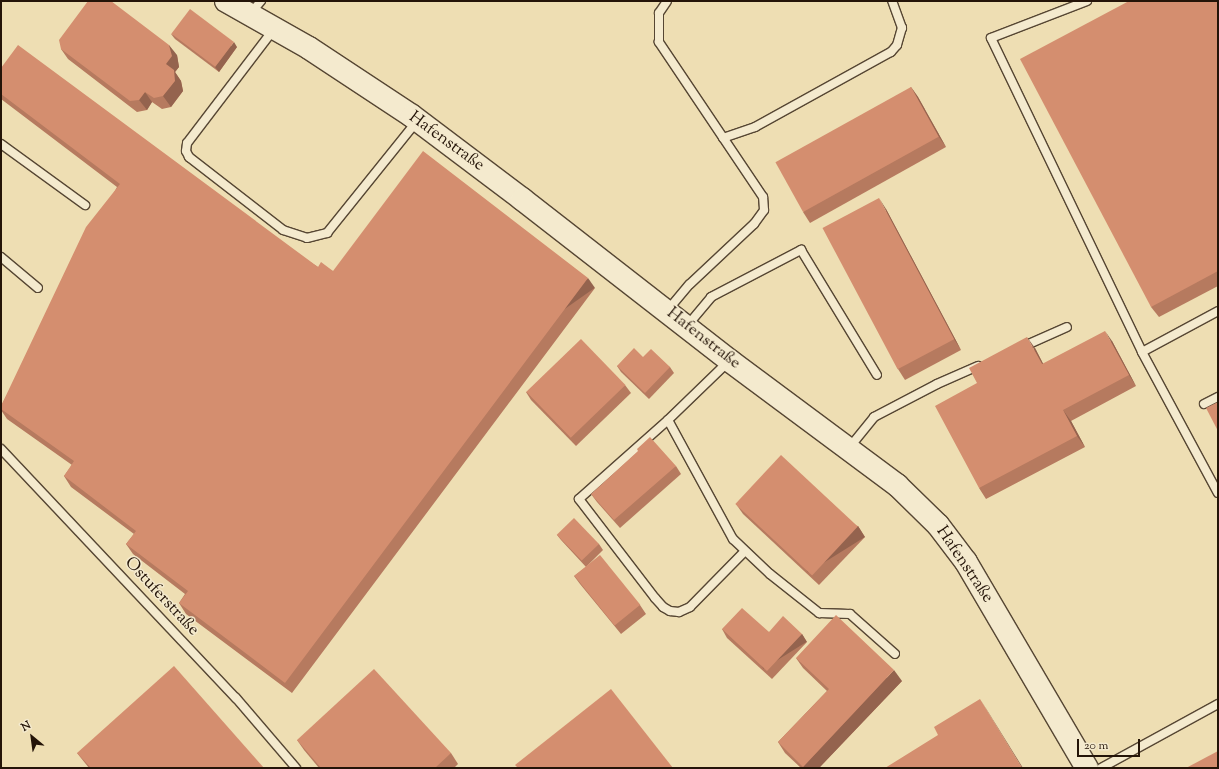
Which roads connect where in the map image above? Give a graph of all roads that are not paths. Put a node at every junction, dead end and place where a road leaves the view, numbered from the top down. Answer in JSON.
{"nodes":[{"id":1,"x":226,"y":1,"type":"edge"},
{"id":2,"x":667,"y":1,"type":"edge"},
{"id":3,"x":892,"y":1,"type":"edge"},
{"id":4,"x":1087,"y":1,"type":"edge"},
{"id":5,"x":255,"y":8,"type":"edge"},
{"id":6,"x":275,"y":29,"type":"junction"},
{"id":7,"x":417,"y":120,"type":"junction"},
{"id":8,"x":723,"y":138,"type":"junction"},
{"id":9,"x":1,"y":144,"type":"edge"},
{"id":10,"x":85,"y":205,"type":"dead end"},
{"id":11,"x":1,"y":258,"type":"edge"},
{"id":12,"x":38,"y":288,"type":"dead end"},
{"id":13,"x":666,"y":311,"type":"junction"},
{"id":14,"x":1218,"y":312,"type":"edge"},
{"id":15,"x":687,"y":327,"type":"junction"},
{"id":16,"x":1067,"y":327,"type":"dead end"},
{"id":17,"x":1017,"y":349,"type":"edge"},
{"id":18,"x":1142,"y":352,"type":"junction"},
{"id":19,"x":730,"y":360,"type":"junction"},
{"id":20,"x":988,"y":362,"type":"edge"},
{"id":21,"x":877,"y":374,"type":"dead end"},
{"id":22,"x":1218,"y":397,"type":"edge"},
{"id":23,"x":1204,"y":404,"type":"dead end"},
{"id":24,"x":668,"y":420,"type":"junction"},
{"id":25,"x":849,"y":448,"type":"junction"},
{"id":26,"x":1,"y":449,"type":"edge"},
{"id":27,"x":1218,"y":493,"type":"edge"},
{"id":28,"x":745,"y":550,"type":"junction"},
{"id":29,"x":895,"y":654,"type":"dead end"},
{"id":30,"x":1218,"y":704,"type":"edge"},
{"id":31,"x":296,"y":768,"type":"edge"},
{"id":32,"x":1087,"y":768,"type":"edge"},
{"id":33,"x":1101,"y":768,"type":"edge"}],
"edges":[{"from":1,"to":5,"type":"street","name":"Hafenstraße"},
{"from":2,"to":8,"type":"lane"},
{"from":3,"to":8,"type":"lane"},
{"from":4,"to":18,"type":"lane"},
{"from":5,"to":6,"type":"street","name":"Hafenstraße"},
{"from":6,"to":7,"type":"street","name":"Hafenstraße"},
{"from":6,"to":7,"type":"lane"},
{"from":7,"to":13,"type":"street","name":"Hafenstraße"},
{"from":8,"to":13,"type":"lane"},
{"from":9,"to":10,"type":"lane"},
{"from":11,"to":12,"type":"lane"},
{"from":13,"to":15,"type":"street","name":"Hafenstraße"},
{"from":14,"to":18,"type":"lane"},
{"from":15,"to":19,"type":"street","name":"Hafenstraße"},
{"from":15,"to":21,"type":"lane"},
{"from":16,"to":17,"type":"lane"},
{"from":18,"to":27,"type":"lane"},
{"from":19,"to":24,"type":"lane"},
{"from":19,"to":25,"type":"street","name":"Hafenstraße"},
{"from":20,"to":25,"type":"lane"},
{"from":22,"to":23,"type":"lane"},
{"from":24,"to":28,"type":"lane"},
{"from":24,"to":28,"type":"lane"},
{"from":25,"to":32,"type":"street","name":"Hafenstraße"},
{"from":26,"to":31,"type":"lane","name":"Ostuferstraße"},
{"from":28,"to":29,"type":"lane"},
{"from":30,"to":33,"type":"lane"}]}
